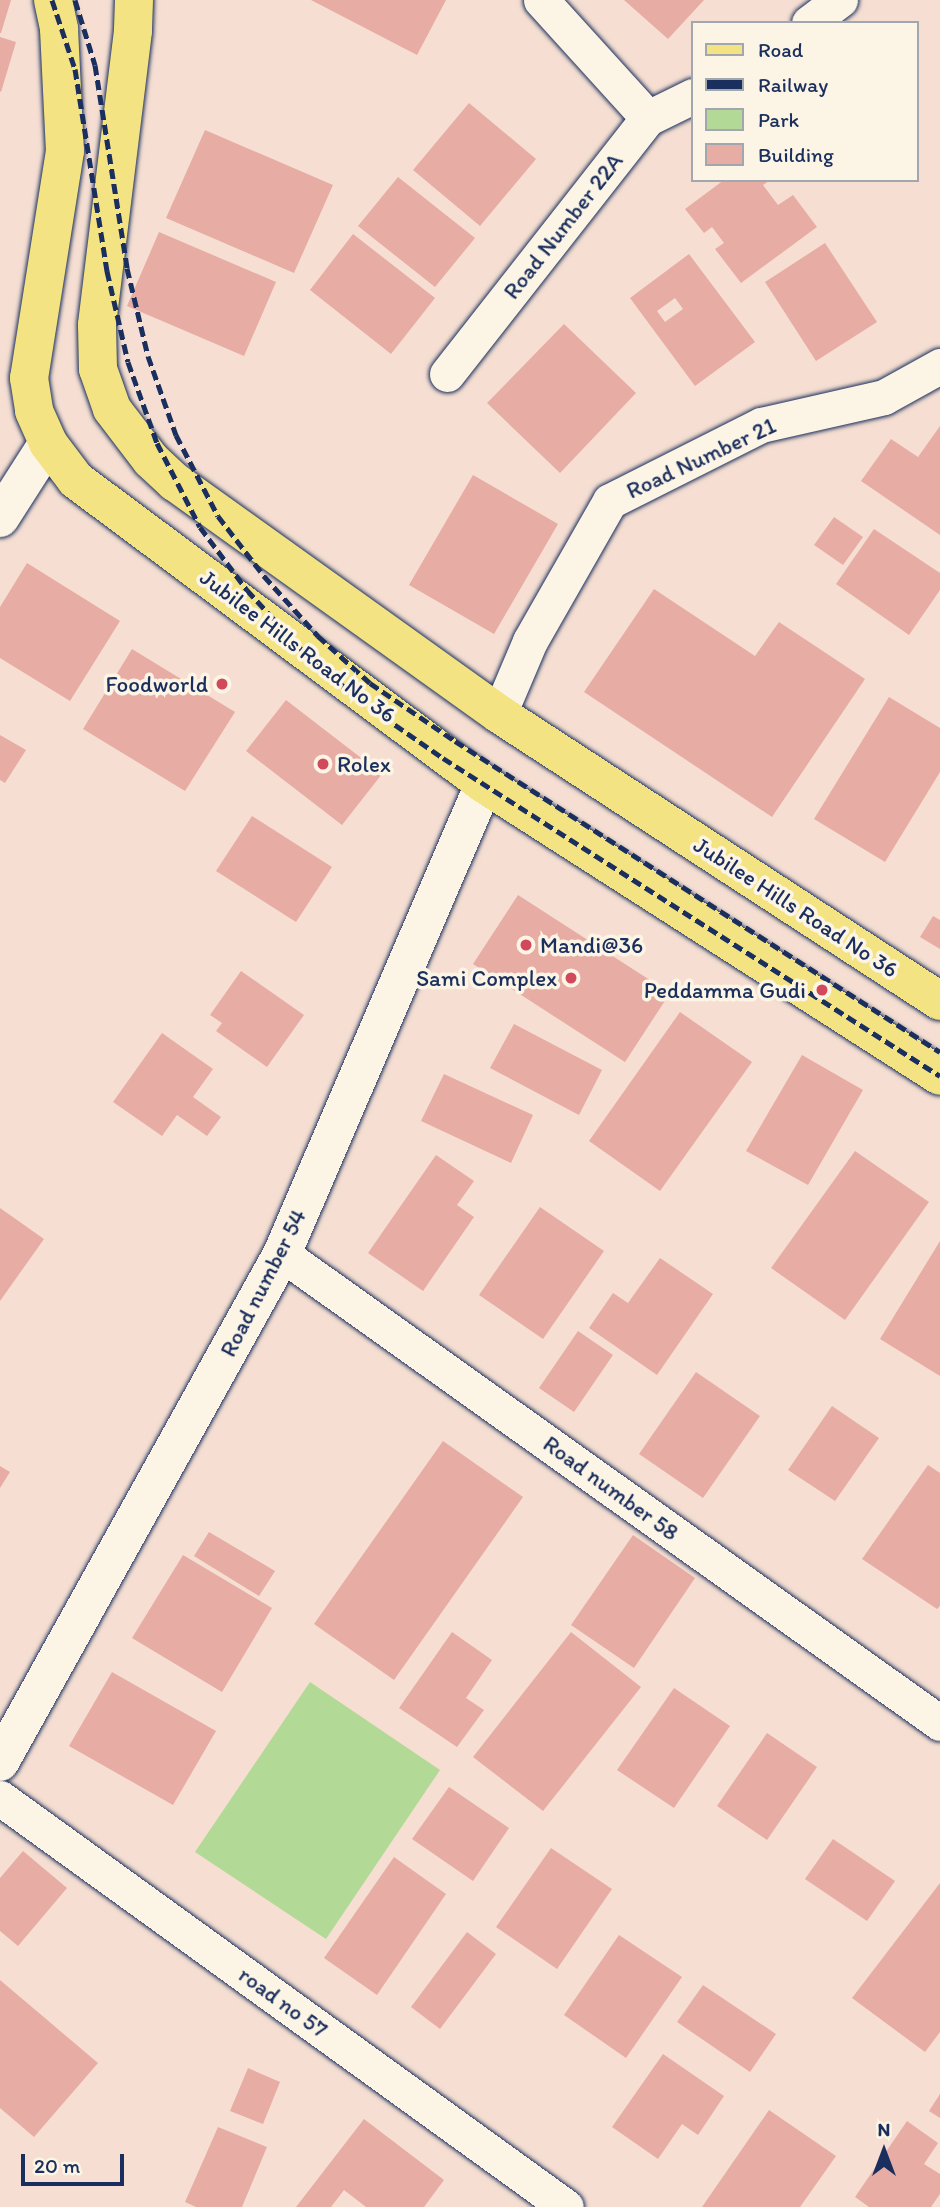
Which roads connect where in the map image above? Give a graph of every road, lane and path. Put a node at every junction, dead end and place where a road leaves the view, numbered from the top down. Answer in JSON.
{"nodes":[{"id":1,"x":53,"y":0,"type":"edge"},
{"id":2,"x":134,"y":0,"type":"edge"},
{"id":3,"x":541,"y":0,"type":"edge"},
{"id":4,"x":840,"y":0,"type":"edge"},
{"id":5,"x":812,"y":21,"type":"edge"},
{"id":6,"x":692,"y":96,"type":"edge"},
{"id":7,"x":648,"y":118,"type":"junction"},
{"id":8,"x":940,"y":366,"type":"edge"},
{"id":9,"x":447,"y":374,"type":"dead end"},
{"id":10,"x":48,"y":443,"type":"junction"},
{"id":11,"x":0,"y":518,"type":"edge"},
{"id":12,"x":499,"y":715,"type":"junction"},
{"id":13,"x":484,"y":784,"type":"junction"},
{"id":14,"x":940,"y":1001,"type":"edge"},
{"id":15,"x":940,"y":1076,"type":"edge"},
{"id":16,"x":282,"y":1254,"type":"junction"},
{"id":17,"x":940,"y":1723,"type":"edge"},
{"id":18,"x":0,"y":1762,"type":"edge"},
{"id":19,"x":0,"y":1798,"type":"edge"},
{"id":20,"x":566,"y":2207,"type":"edge"}],
"edges":[{"from":1,"to":10,"type":"main road","name":"Jubilee Hills Road No 36"},
{"from":2,"to":12,"type":"main road","name":"Jubilee Hills Road No 36"},
{"from":3,"to":7,"type":"street"},
{"from":4,"to":5,"type":"street"},
{"from":6,"to":7,"type":"street","name":"Road Number 22A"},
{"from":7,"to":9,"type":"street","name":"Road Number 22A"},
{"from":8,"to":12,"type":"street","name":"Road Number 21"},
{"from":10,"to":11,"type":"street"},
{"from":10,"to":13,"type":"main road","name":"Jubilee Hills Road No 36"},
{"from":12,"to":14,"type":"main road","name":"Jubilee Hills Road No 36"},
{"from":13,"to":15,"type":"main road","name":"Jubilee Hills Road No 36"},
{"from":13,"to":16,"type":"street","name":"Road number 54"},
{"from":16,"to":17,"type":"street","name":"Road number 58"},
{"from":16,"to":18,"type":"street","name":"Road number 54"},
{"from":19,"to":20,"type":"street","name":"road no 57"}]}
